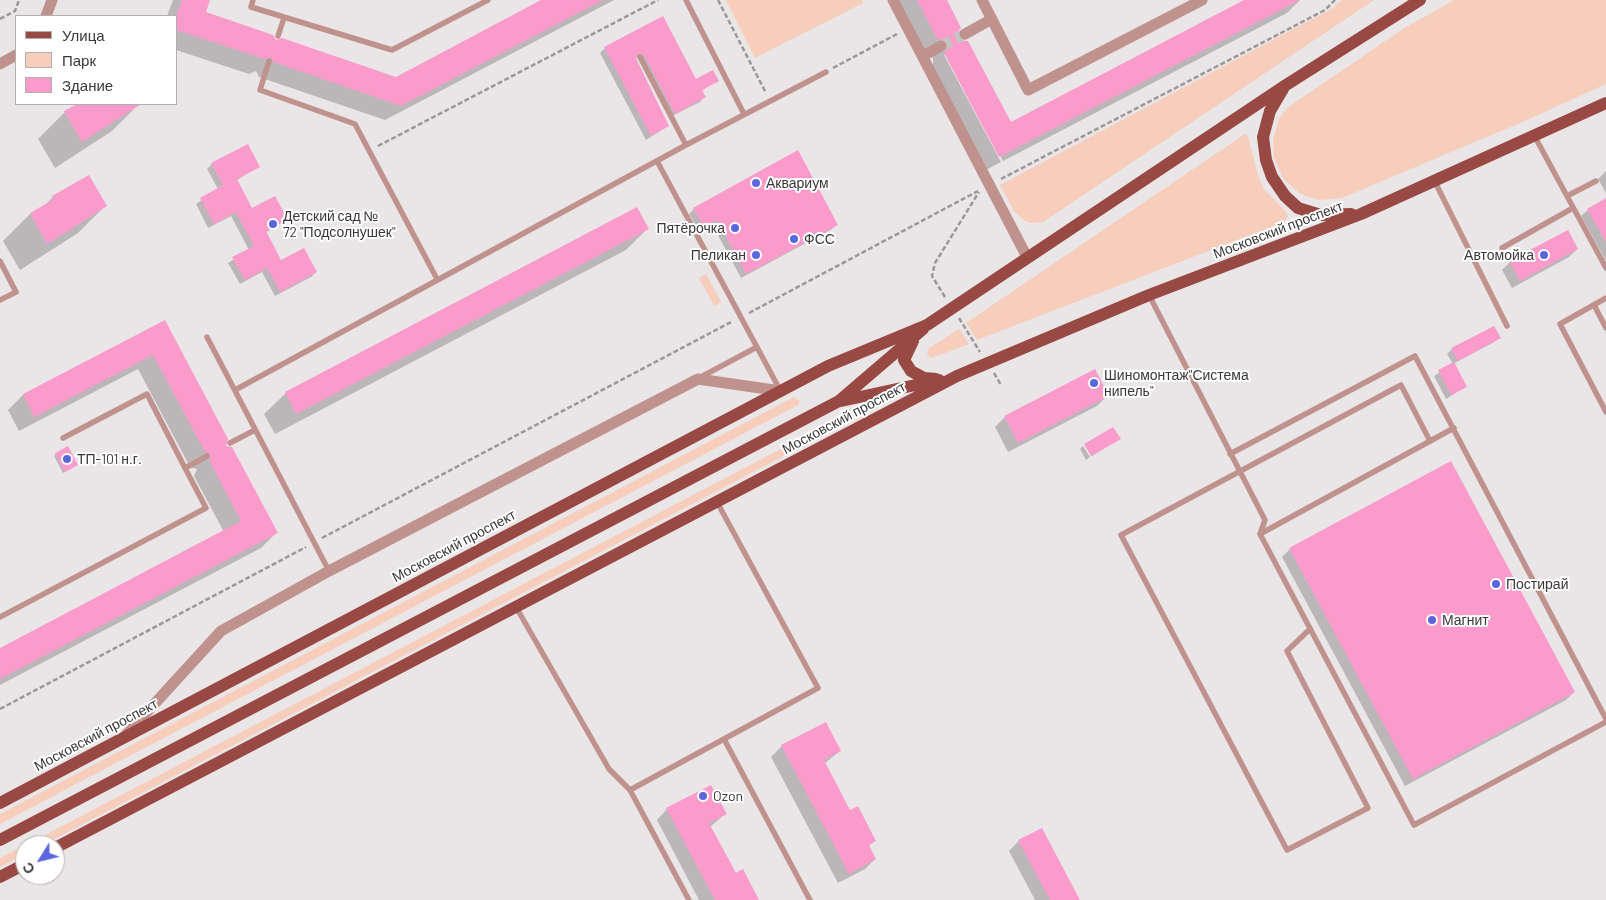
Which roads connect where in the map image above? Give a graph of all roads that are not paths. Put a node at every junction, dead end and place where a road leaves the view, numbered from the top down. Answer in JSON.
{"nodes":[{"id":1,"x":52,"y":0,"type":"edge"},
{"id":2,"x":253,"y":0,"type":"edge"},
{"id":3,"x":488,"y":0,"type":"edge"},
{"id":4,"x":686,"y":0,"type":"edge"},
{"id":5,"x":893,"y":0,"type":"edge"},
{"id":6,"x":982,"y":0,"type":"edge"},
{"id":7,"x":1202,"y":0,"type":"edge"},
{"id":8,"x":1414,"y":2,"type":"edge"},
{"id":9,"x":46,"y":15,"type":"edge"},
{"id":10,"x":284,"y":18,"type":"junction"},
{"id":11,"x":992,"y":20,"type":"junction"},
{"id":12,"x":964,"y":34,"type":"tunnel mouth"},
{"id":13,"x":278,"y":36,"type":"dead end"},
{"id":14,"x":941,"y":46,"type":"tunnel mouth"},
{"id":15,"x":15,"y":56,"type":"edge"},
{"id":16,"x":923,"y":56,"type":"junction"},
{"id":17,"x":640,"y":57,"type":"dead end"},
{"id":18,"x":269,"y":61,"type":"dead end"},
{"id":19,"x":0,"y":64,"type":"edge"},
{"id":20,"x":826,"y":72,"type":"road end"},
{"id":21,"x":1286,"y":85,"type":"junction"},
{"id":22,"x":1606,"y":103,"type":"edge"},
{"id":23,"x":744,"y":114,"type":"junction"},
{"id":24,"x":1535,"y":137,"type":"junction"},
{"id":25,"x":686,"y":145,"type":"junction"},
{"id":26,"x":657,"y":161,"type":"junction"},
{"id":27,"x":1596,"y":181,"type":"dead end"},
{"id":28,"x":1435,"y":182,"type":"junction"},
{"id":29,"x":1568,"y":196,"type":"junction"},
{"id":30,"x":1573,"y":208,"type":"junction"},
{"id":31,"x":1361,"y":214,"type":"junction"},
{"id":32,"x":1502,"y":248,"type":"dead end"},
{"id":33,"x":1027,"y":257,"type":"junction"},
{"id":34,"x":0,"y":262,"type":"edge"},
{"id":35,"x":1606,"y":268,"type":"edge"},
{"id":36,"x":437,"y":279,"type":"junction"},
{"id":37,"x":1149,"y":295,"type":"junction"},
{"id":38,"x":1606,"y":298,"type":"edge"},
{"id":39,"x":0,"y":300,"type":"edge"},
{"id":40,"x":1594,"y":304,"type":"junction"},
{"id":41,"x":927,"y":325,"type":"junction"},
{"id":42,"x":1506,"y":326,"type":"dead end"},
{"id":43,"x":1606,"y":328,"type":"edge"},
{"id":44,"x":207,"y":337,"type":"dead end"},
{"id":45,"x":916,"y":337,"type":"junction"},
{"id":46,"x":757,"y":347,"type":"junction"},
{"id":47,"x":957,"y":376,"type":"junction"},
{"id":48,"x":698,"y":379,"type":"junction"},
{"id":49,"x":942,"y":380,"type":"junction"},
{"id":50,"x":235,"y":390,"type":"junction"},
{"id":51,"x":780,"y":391,"type":"junction"},
{"id":52,"x":839,"y":402,"type":"junction"},
{"id":53,"x":1606,"y":412,"type":"edge"},
{"id":54,"x":1454,"y":428,"type":"junction"},
{"id":55,"x":256,"y":430,"type":"junction"},
{"id":56,"x":64,"y":438,"type":"dead end"},
{"id":57,"x":1430,"y":441,"type":"junction"},
{"id":58,"x":230,"y":444,"type":"dead end"},
{"id":59,"x":1230,"y":454,"type":"junction"},
{"id":60,"x":206,"y":456,"type":"dead end"},
{"id":61,"x":185,"y":468,"type":"junction"},
{"id":62,"x":1239,"y":471,"type":"junction"},
{"id":63,"x":718,"y":502,"type":"junction"},
{"id":64,"x":1260,"y":534,"type":"junction"},
{"id":65,"x":329,"y":571,"type":"junction"},
{"id":66,"x":516,"y":607,"type":"junction"},
{"id":67,"x":0,"y":617,"type":"edge"},
{"id":68,"x":1310,"y":629,"type":"junction"},
{"id":69,"x":1606,"y":720,"type":"edge"},
{"id":70,"x":124,"y":737,"type":"junction"},
{"id":71,"x":724,"y":739,"type":"junction"},
{"id":72,"x":630,"y":790,"type":"junction"},
{"id":73,"x":0,"y":803,"type":"edge"},
{"id":74,"x":0,"y":840,"type":"edge"},
{"id":75,"x":65,"y":843,"type":"edge"},
{"id":76,"x":15,"y":869,"type":"edge"},
{"id":77,"x":0,"y":877,"type":"edge"},
{"id":78,"x":689,"y":900,"type":"edge"},
{"id":79,"x":810,"y":900,"type":"edge"}],
"edges":[{"from":1,"to":9,"type":"street"},
{"from":2,"to":10,"type":"lane"},
{"from":3,"to":10,"type":"lane"},
{"from":4,"to":23,"type":"lane"},
{"from":5,"to":16,"type":"street"},
{"from":6,"to":11,"type":"street"},
{"from":7,"to":11,"type":"street"},
{"from":8,"to":21,"type":"main road","name":"Московский проспект"},
{"from":10,"to":13,"type":"lane"},
{"from":11,"to":12,"type":"street"},
{"from":14,"to":16,"type":"street"},
{"from":15,"to":19,"type":"street"},
{"from":16,"to":33,"type":"street"},
{"from":17,"to":25,"type":"lane"},
{"from":18,"to":36,"type":"lane"},
{"from":20,"to":23,"type":"lane"},
{"from":21,"to":31,"type":"main road"},
{"from":21,"to":33,"type":"main road","name":"Московский проспект"},
{"from":22,"to":24,"type":"main road","name":"Московский проспект"},
{"from":23,"to":25,"type":"lane"},
{"from":24,"to":28,"type":"main road","name":"Московский проспект"},
{"from":24,"to":29,"type":"lane"},
{"from":25,"to":26,"type":"lane"},
{"from":26,"to":36,"type":"lane"},
{"from":26,"to":46,"type":"lane"},
{"from":27,"to":29,"type":"lane"},
{"from":28,"to":31,"type":"main road","name":"Московский проспект"},
{"from":28,"to":42,"type":"lane"},
{"from":29,"to":30,"type":"lane"},
{"from":30,"to":32,"type":"lane"},
{"from":30,"to":35,"type":"lane"},
{"from":31,"to":37,"type":"main road","name":"Московский проспект"},
{"from":33,"to":41,"type":"main road","name":"Московский проспект"},
{"from":34,"to":39,"type":"lane"},
{"from":36,"to":50,"type":"lane"},
{"from":37,"to":47,"type":"main road","name":"Московский проспект"},
{"from":37,"to":59,"type":"lane"},
{"from":38,"to":40,"type":"lane"},
{"from":40,"to":43,"type":"lane"},
{"from":40,"to":53,"type":"lane"},
{"from":41,"to":45,"type":"main road","name":"Московский проспект"},
{"from":41,"to":51,"type":"main road","name":"Московский проспект"},
{"from":44,"to":50,"type":"lane"},
{"from":45,"to":49,"type":"main road"},
{"from":45,"to":52,"type":"main road","name":"Московский проспект"},
{"from":46,"to":48,"type":"lane"},
{"from":46,"to":51,"type":"lane"},
{"from":47,"to":49,"type":"main road","name":"Московский проспект"},
{"from":47,"to":63,"type":"main road","name":"Московский проспект"},
{"from":48,"to":51,"type":"street"},
{"from":48,"to":65,"type":"street"},
{"from":49,"to":52,"type":"main road","name":"Московский проспект"},
{"from":50,"to":55,"type":"lane"},
{"from":51,"to":70,"type":"main road","name":"Московский проспект"},
{"from":52,"to":74,"type":"main road","name":"Московский проспект"},
{"from":54,"to":57,"type":"lane"},
{"from":54,"to":59,"type":"lane"},
{"from":54,"to":69,"type":"lane"},
{"from":55,"to":58,"type":"lane"},
{"from":55,"to":65,"type":"lane"},
{"from":56,"to":61,"type":"lane"},
{"from":57,"to":62,"type":"lane"},
{"from":57,"to":64,"type":"lane"},
{"from":59,"to":62,"type":"lane"},
{"from":60,"to":61,"type":"lane"},
{"from":61,"to":67,"type":"lane"},
{"from":62,"to":64,"type":"lane"},
{"from":62,"to":68,"type":"lane"},
{"from":63,"to":66,"type":"main road","name":"Московский проспект"},
{"from":63,"to":71,"type":"lane"},
{"from":64,"to":68,"type":"lane"},
{"from":65,"to":70,"type":"street"},
{"from":66,"to":72,"type":"lane"},
{"from":66,"to":75,"type":"main road","name":"Московский проспект"},
{"from":68,"to":69,"type":"lane"},
{"from":70,"to":73,"type":"main road","name":"Московский проспект"},
{"from":71,"to":72,"type":"lane"},
{"from":71,"to":79,"type":"lane"},
{"from":72,"to":78,"type":"lane"},
{"from":76,"to":77,"type":"main road"}]}
